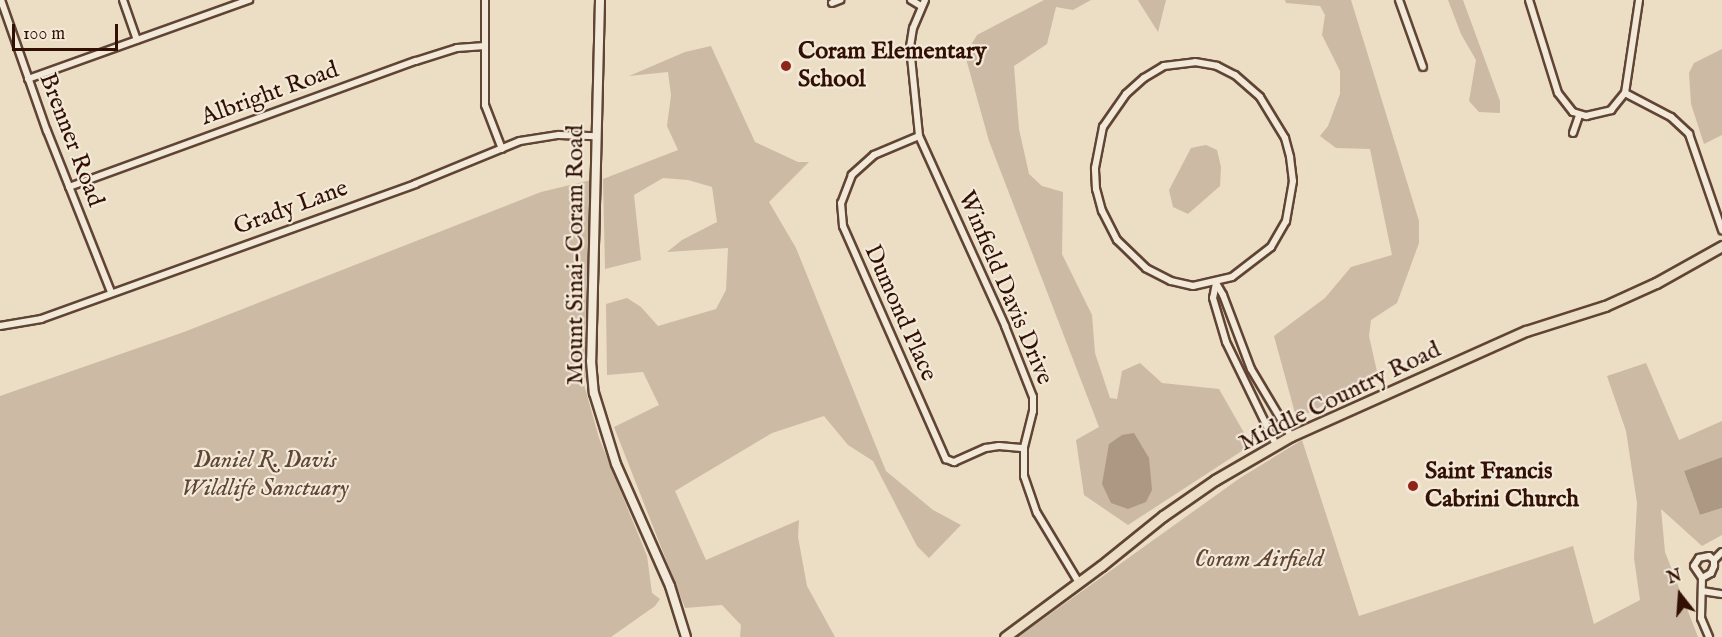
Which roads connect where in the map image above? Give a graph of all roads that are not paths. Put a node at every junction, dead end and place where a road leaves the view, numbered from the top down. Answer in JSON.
{"nodes":[{"id":1,"x":1,"y":0,"type":"edge"},
{"id":2,"x":123,"y":0,"type":"edge"},
{"id":3,"x":248,"y":0,"type":"edge"},
{"id":4,"x":485,"y":0,"type":"edge"},
{"id":5,"x":600,"y":0,"type":"edge"},
{"id":6,"x":840,"y":0,"type":"edge"},
{"id":7,"x":910,"y":0,"type":"edge"},
{"id":8,"x":1399,"y":0,"type":"edge"},
{"id":9,"x":1529,"y":0,"type":"edge"},
{"id":10,"x":1639,"y":0,"type":"edge"},
{"id":11,"x":832,"y":3,"type":"dead end"},
{"id":12,"x":923,"y":3,"type":"edge"},
{"id":13,"x":3,"y":17,"type":"edge"},
{"id":14,"x":137,"y":40,"type":"junction"},
{"id":15,"x":485,"y":46,"type":"junction"},
{"id":16,"x":1423,"y":67,"type":"dead end"},
{"id":17,"x":28,"y":79,"type":"junction"},
{"id":18,"x":1625,"y":93,"type":"junction"},
{"id":19,"x":1579,"y":116,"type":"junction"},
{"id":20,"x":1573,"y":133,"type":"dead end"},
{"id":21,"x":596,"y":136,"type":"junction"},
{"id":22,"x":919,"y":136,"type":"junction"},
{"id":23,"x":502,"y":149,"type":"junction"},
{"id":24,"x":69,"y":187,"type":"junction"},
{"id":25,"x":1722,"y":230,"type":"edge"},
{"id":26,"x":1722,"y":246,"type":"edge"},
{"id":27,"x":1216,"y":283,"type":"junction"},
{"id":28,"x":111,"y":292,"type":"junction"},
{"id":29,"x":0,"y":326,"type":"edge"},
{"id":30,"x":1291,"y":436,"type":"junction"},
{"id":31,"x":1276,"y":445,"type":"junction"},
{"id":32,"x":1024,"y":448,"type":"junction"},
{"id":33,"x":1722,"y":552,"type":"edge"},
{"id":34,"x":1714,"y":560,"type":"junction"},
{"id":35,"x":1702,"y":578,"type":"junction"},
{"id":36,"x":1078,"y":583,"type":"junction"},
{"id":37,"x":1702,"y":591,"type":"junction"},
{"id":38,"x":1722,"y":594,"type":"edge"},
{"id":39,"x":687,"y":637,"type":"edge"},
{"id":40,"x":1005,"y":637,"type":"edge"},
{"id":41,"x":1709,"y":637,"type":"edge"}],
"edges":[{"from":1,"to":13,"type":"street","name":"Brenner Road"},
{"from":2,"to":14,"type":"street"},
{"from":3,"to":14,"type":"street"},
{"from":4,"to":15,"type":"street"},
{"from":5,"to":21,"type":"main road","name":"Mount Sinai-Coram Road"},
{"from":6,"to":11,"type":"street"},
{"from":7,"to":12,"type":"street"},
{"from":8,"to":16,"type":"street"},
{"from":9,"to":19,"type":"street"},
{"from":10,"to":18,"type":"street"},
{"from":12,"to":22,"type":"street","name":"Winfield Davis Drive"},
{"from":13,"to":17,"type":"street","name":"Brenner Road"},
{"from":14,"to":17,"type":"street"},
{"from":15,"to":23,"type":"street"},
{"from":15,"to":24,"type":"street","name":"Albright Road"},
{"from":17,"to":24,"type":"street","name":"Brenner Road"},
{"from":18,"to":19,"type":"street"},
{"from":18,"to":25,"type":"street"},
{"from":19,"to":20,"type":"street"},
{"from":21,"to":23,"type":"street","name":"Grady Lane"},
{"from":21,"to":39,"type":"main road","name":"Mount Sinai-Coram Road"},
{"from":22,"to":32,"type":"street","name":"Winfield Davis Drive"},
{"from":22,"to":32,"type":"street","name":"Dumond Place"},
{"from":23,"to":28,"type":"street","name":"Grady Lane"},
{"from":24,"to":28,"type":"street","name":"Brenner Road"},
{"from":26,"to":30,"type":"main road","name":"Middle Country Road"},
{"from":27,"to":27,"type":"street"},
{"from":27,"to":30,"type":"street"},
{"from":27,"to":31,"type":"street"},
{"from":28,"to":29,"type":"street","name":"Grady Lane"},
{"from":30,"to":31,"type":"main road","name":"Middle Country Road"},
{"from":31,"to":36,"type":"main road","name":"Middle Country Road"},
{"from":32,"to":36,"type":"street","name":"Winfield Davis Drive"},
{"from":33,"to":34,"type":"street"},
{"from":34,"to":35,"type":"street"},
{"from":34,"to":35,"type":"street"},
{"from":35,"to":37,"type":"street"},
{"from":36,"to":40,"type":"main road","name":"Middle Country Road"},
{"from":37,"to":38,"type":"street"},
{"from":37,"to":41,"type":"street"}]}
